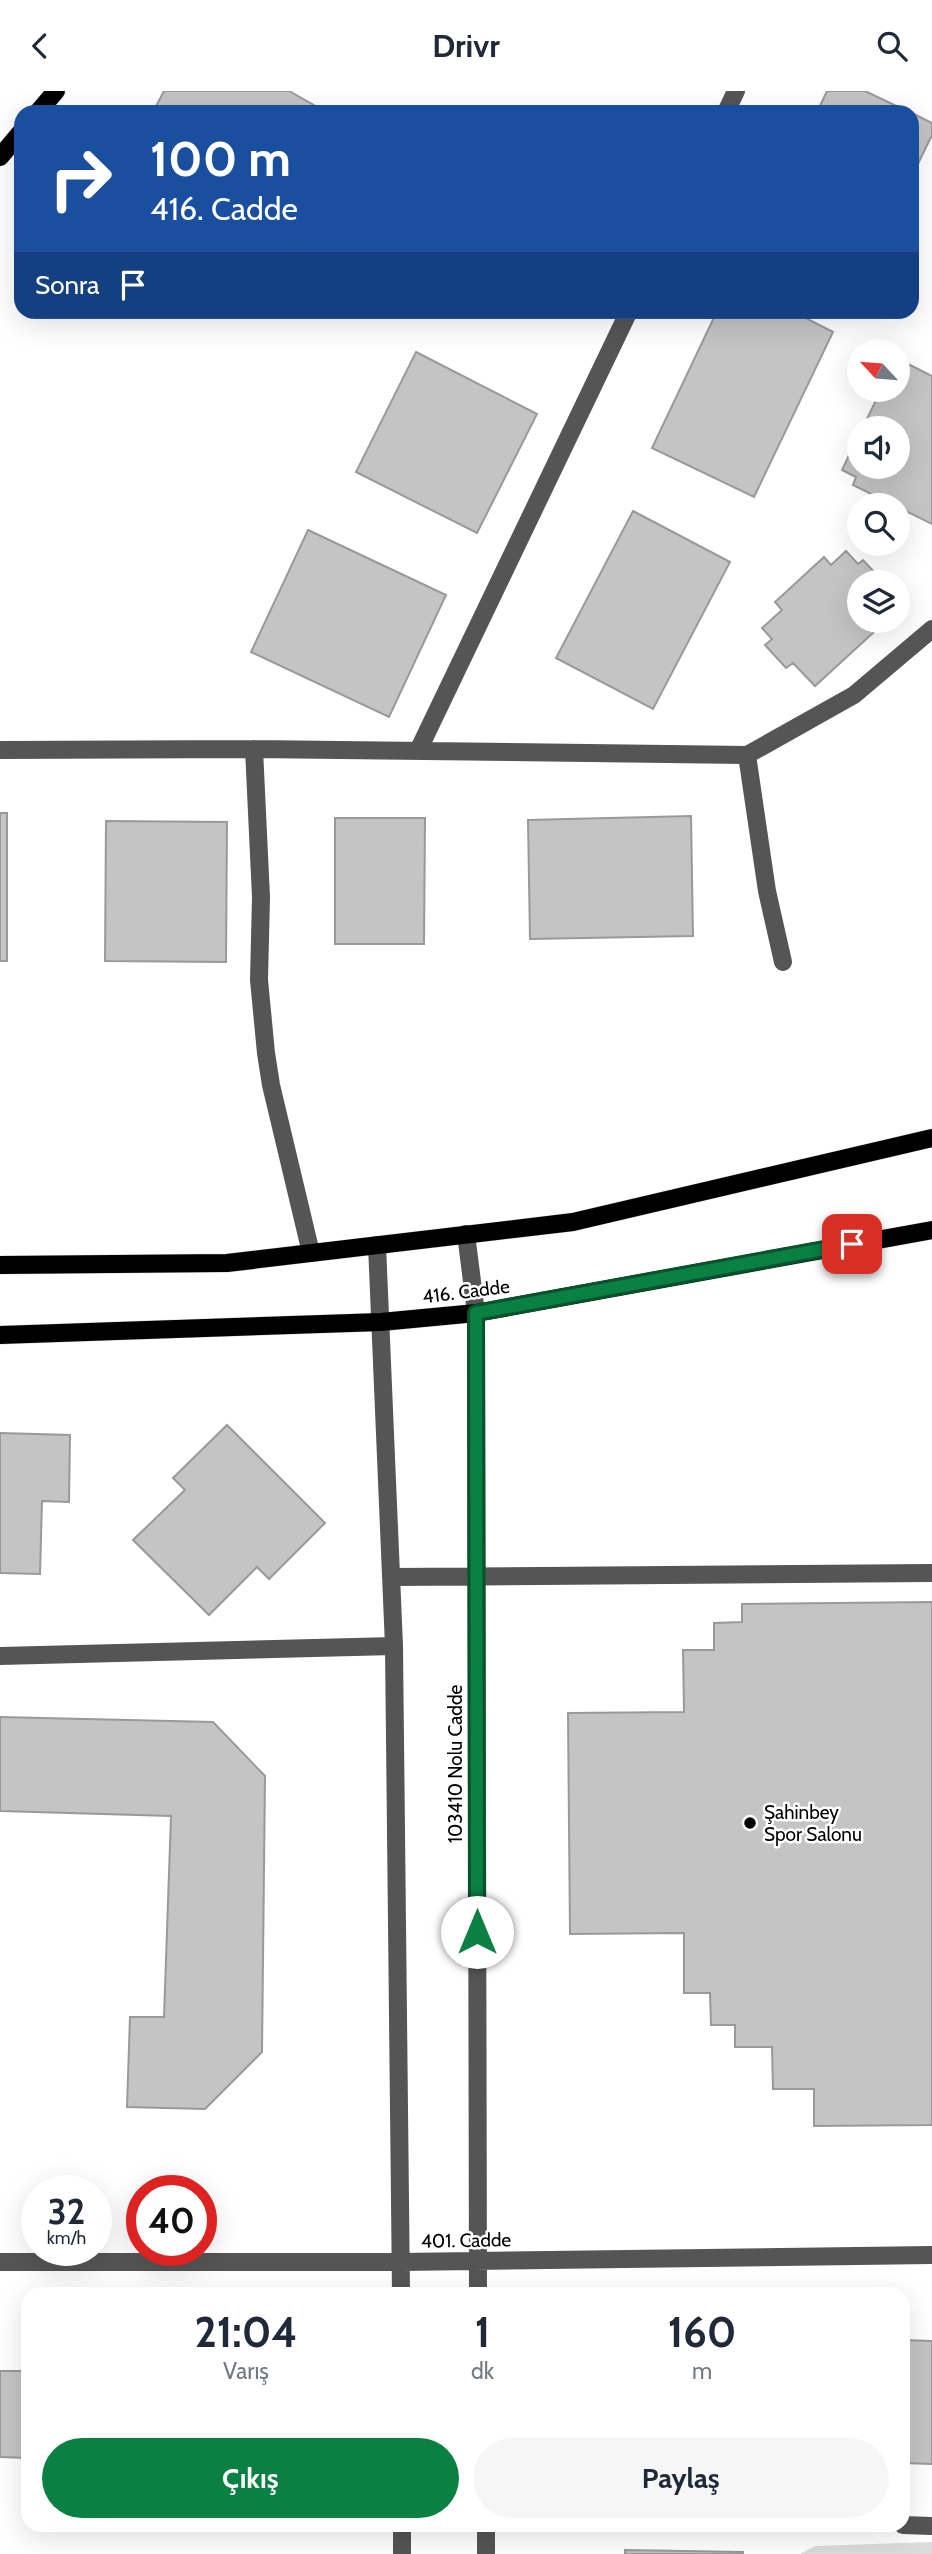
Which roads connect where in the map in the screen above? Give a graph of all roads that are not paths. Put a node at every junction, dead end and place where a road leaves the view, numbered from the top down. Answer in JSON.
{"nodes":[{"id":1,"x":56,"y":91,"type":"edge"},
{"id":2,"x":44,"y":105,"type":"edge"},
{"id":3,"x":14,"y":140,"type":"edge"},
{"id":4,"x":0,"y":157,"type":"edge"},
{"id":5,"x":625,"y":319,"type":"edge"},
{"id":6,"x":932,"y":629,"type":"edge"},
{"id":7,"x":254,"y":749,"type":"junction"},
{"id":8,"x":0,"y":750,"type":"edge"},
{"id":9,"x":418,"y":751,"type":"junction"},
{"id":10,"x":747,"y":755,"type":"junction"},
{"id":11,"x":783,"y":962,"type":"dead end"},
{"id":12,"x":932,"y":1138,"type":"edge"},
{"id":13,"x":932,"y":1230,"type":"edge"},
{"id":14,"x":466,"y":1234,"type":"junction"},
{"id":15,"x":377,"y":1245,"type":"junction"},
{"id":16,"x":311,"y":1253,"type":"junction"},
{"id":17,"x":0,"y":1265,"type":"edge"},
{"id":18,"x":476,"y":1313,"type":"junction"},
{"id":19,"x":381,"y":1322,"type":"junction"},
{"id":20,"x":0,"y":1335,"type":"edge"},
{"id":21,"x":932,"y":1573,"type":"edge"},
{"id":22,"x":392,"y":1577,"type":"junction"},
{"id":23,"x":476,"y":1577,"type":"junction"},
{"id":24,"x":394,"y":1646,"type":"junction"},
{"id":25,"x":0,"y":1656,"type":"edge"},
{"id":26,"x":932,"y":2256,"type":"edge"},
{"id":27,"x":477,"y":2261,"type":"junction"},
{"id":28,"x":0,"y":2262,"type":"edge"},
{"id":29,"x":401,"y":2262,"type":"junction"},
{"id":30,"x":401,"y":2287,"type":"edge"},
{"id":31,"x":478,"y":2287,"type":"edge"},
{"id":32,"x":910,"y":2525,"type":"edge"},
{"id":33,"x":932,"y":2526,"type":"edge"},
{"id":34,"x":402,"y":2532,"type":"edge"},
{"id":35,"x":486,"y":2532,"type":"edge"},
{"id":36,"x":402,"y":2554,"type":"edge"},
{"id":37,"x":486,"y":2554,"type":"edge"}],
"edges":[{"from":1,"to":2,"type":"main road"},
{"from":3,"to":4,"type":"main road"},
{"from":5,"to":9,"type":"street"},
{"from":6,"to":10,"type":"street"},
{"from":7,"to":8,"type":"street"},
{"from":7,"to":9,"type":"street"},
{"from":7,"to":16,"type":"street"},
{"from":9,"to":10,"type":"street"},
{"from":10,"to":11,"type":"street"},
{"from":12,"to":14,"type":"main road"},
{"from":13,"to":18,"type":"main road","name":"416. Cadde"},
{"from":14,"to":15,"type":"main road"},
{"from":14,"to":18,"type":"street","name":"103410 Nolu Cadde"},
{"from":15,"to":16,"type":"main road"},
{"from":15,"to":19,"type":"street"},
{"from":16,"to":17,"type":"main road"},
{"from":18,"to":19,"type":"main road","name":"416. Cadde"},
{"from":18,"to":23,"type":"street","name":"103410 Nolu Cadde"},
{"from":19,"to":20,"type":"main road","name":"416. Cadde"},
{"from":19,"to":22,"type":"street"},
{"from":21,"to":23,"type":"street"},
{"from":22,"to":23,"type":"street"},
{"from":22,"to":24,"type":"street"},
{"from":23,"to":27,"type":"street","name":"103410 Nolu Cadde"},
{"from":24,"to":25,"type":"street"},
{"from":24,"to":29,"type":"street"},
{"from":26,"to":27,"type":"street","name":"401. Cadde"},
{"from":27,"to":29,"type":"street","name":"401. Cadde"},
{"from":27,"to":31,"type":"street","name":"103410 Nolu Cadde"},
{"from":28,"to":29,"type":"street","name":"401. Cadde"},
{"from":29,"to":30,"type":"street"},
{"from":32,"to":33,"type":"street"},
{"from":34,"to":36,"type":"street"},
{"from":35,"to":37,"type":"street"}]}
